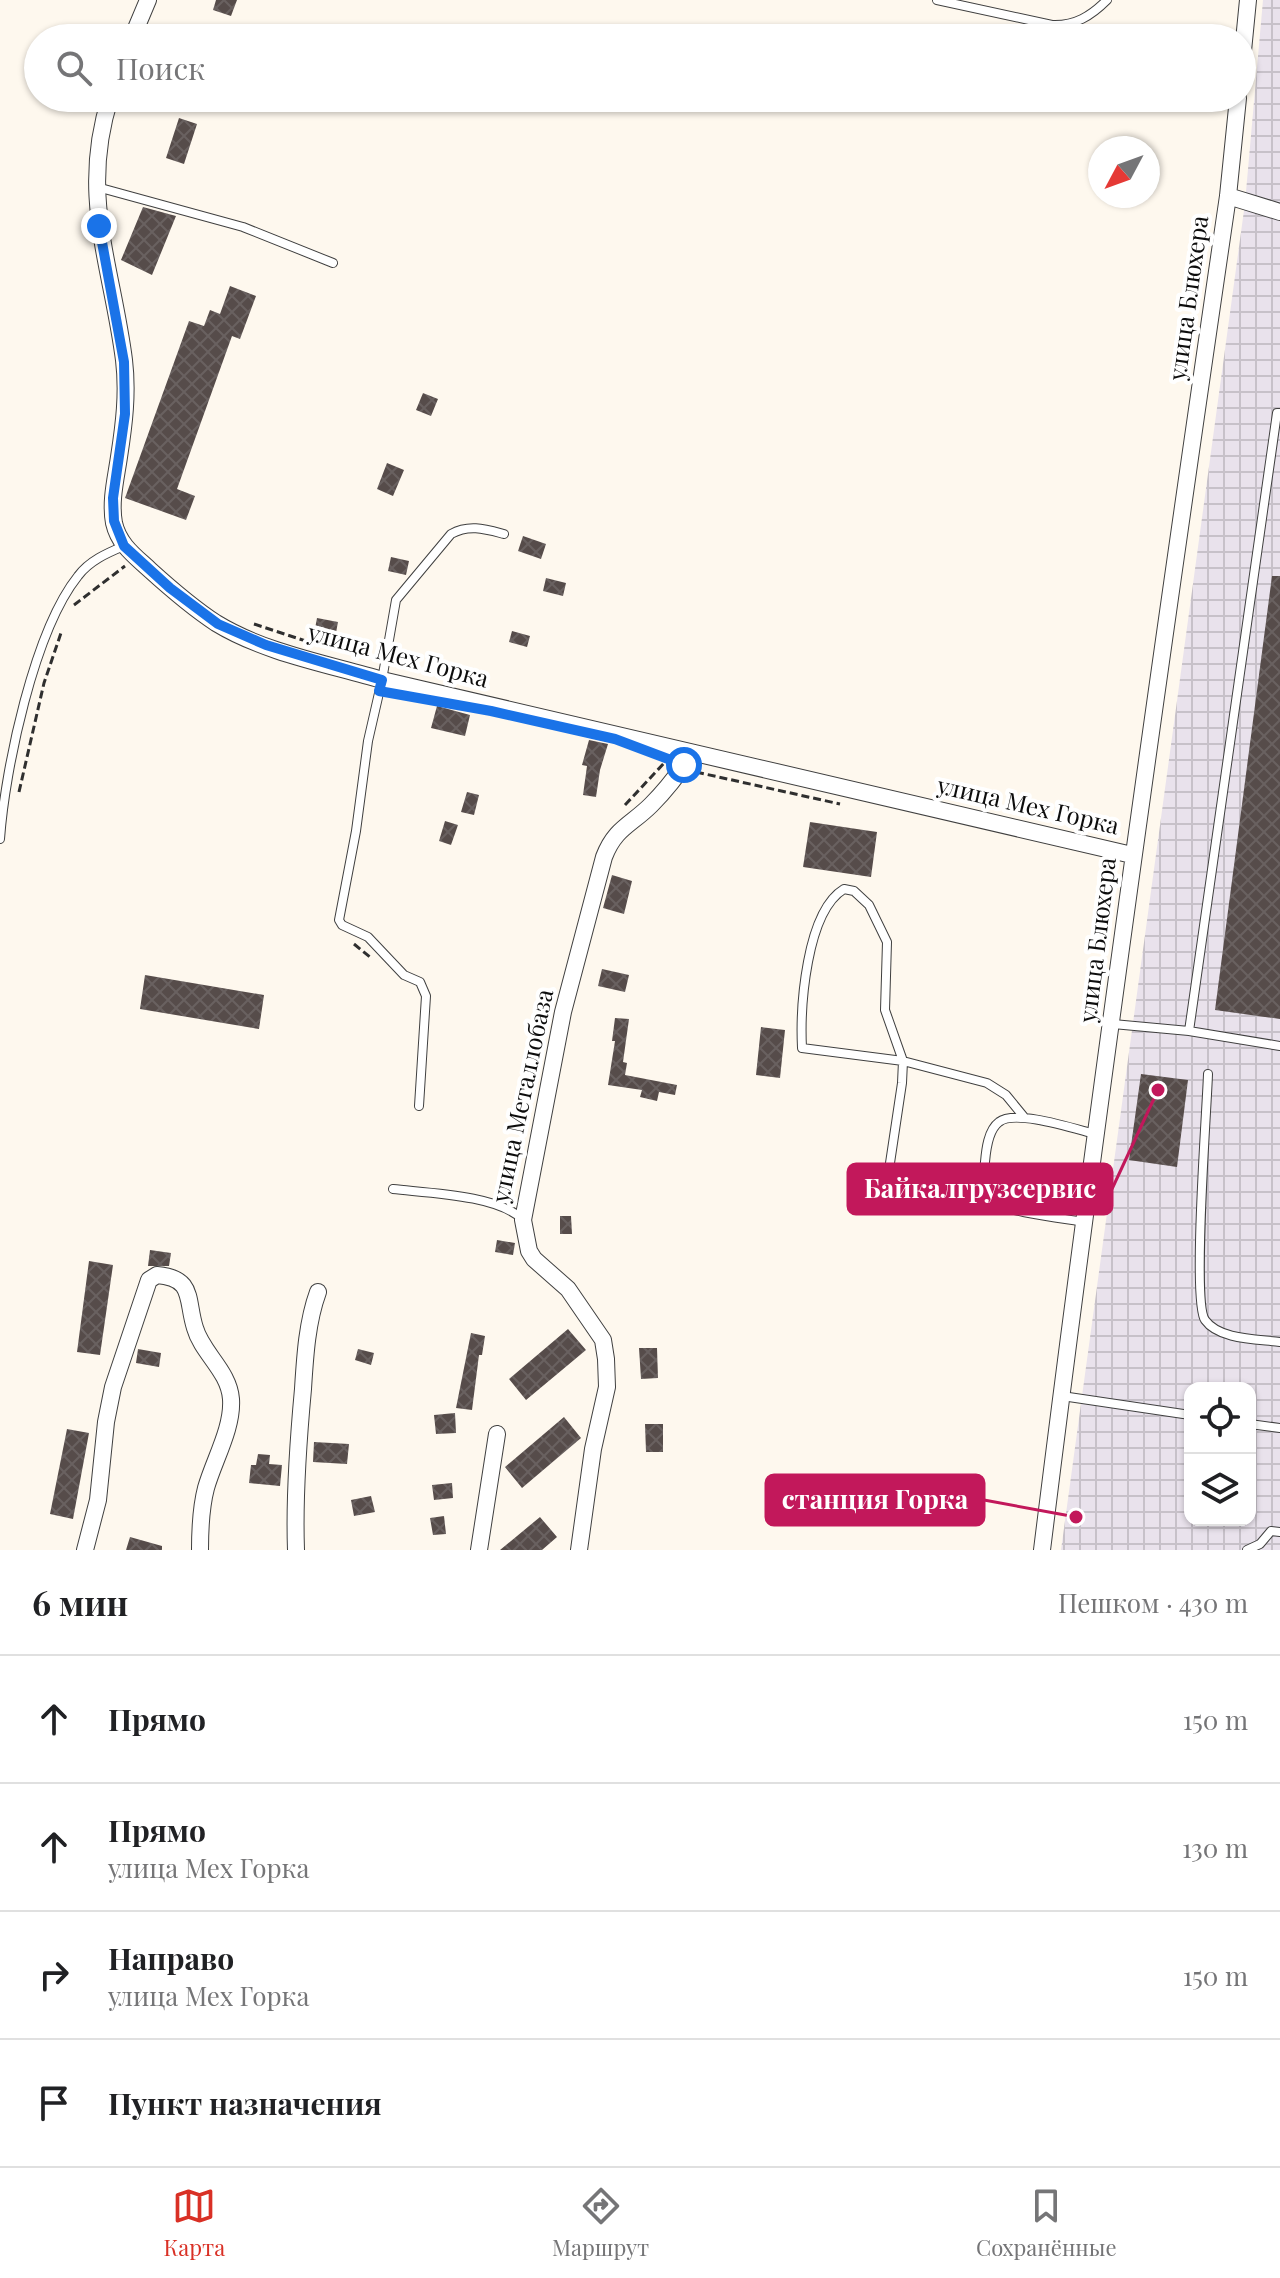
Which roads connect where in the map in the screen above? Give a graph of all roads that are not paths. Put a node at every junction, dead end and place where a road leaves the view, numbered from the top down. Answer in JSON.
{"nodes":[{"id":1,"x":148,"y":0,"type":"edge"},
{"id":2,"x":937,"y":0,"type":"edge"},
{"id":3,"x":1107,"y":0,"type":"edge"},
{"id":4,"x":1248,"y":0,"type":"edge"},
{"id":5,"x":138,"y":24,"type":"edge"},
{"id":6,"x":1047,"y":24,"type":"edge"},
{"id":7,"x":1071,"y":24,"type":"edge"},
{"id":8,"x":1246,"y":24,"type":"edge"},
{"id":9,"x":106,"y":112,"type":"edge"},
{"id":10,"x":1237,"y":112,"type":"edge"},
{"id":11,"x":96,"y":186,"type":"junction"},
{"id":12,"x":1228,"y":196,"type":"junction"},
{"id":13,"x":1280,"y":212,"type":"edge"},
{"id":14,"x":333,"y":263,"type":"dead end"},
{"id":15,"x":1280,"y":413,"type":"edge"},
{"id":16,"x":504,"y":534,"type":"dead end"},
{"id":17,"x":120,"y":548,"type":"junction"},
{"id":18,"x":382,"y":680,"type":"junction"},
{"id":19,"x":688,"y":759,"type":"junction"},
{"id":20,"x":0,"y":839,"type":"edge"},
{"id":21,"x":1132,"y":855,"type":"junction"},
{"id":22,"x":1113,"y":1024,"type":"junction"},
{"id":23,"x":1189,"y":1031,"type":"junction"},
{"id":24,"x":1280,"y":1046,"type":"edge"},
{"id":25,"x":903,"y":1061,"type":"junction"},
{"id":26,"x":1208,"y":1074,"type":"dead end"},
{"id":27,"x":419,"y":1106,"type":"dead end"},
{"id":28,"x":1024,"y":1117,"type":"junction"},
{"id":29,"x":1095,"y":1134,"type":"junction"},
{"id":30,"x":890,"y":1163,"type":"dead end"},
{"id":31,"x":393,"y":1189,"type":"dead end"},
{"id":32,"x":523,"y":1220,"type":"junction"},
{"id":33,"x":1084,"y":1222,"type":"junction"},
{"id":34,"x":318,"y":1292,"type":"dead end"},
{"id":35,"x":1280,"y":1342,"type":"edge"},
{"id":36,"x":1061,"y":1396,"type":"junction"},
{"id":37,"x":1184,"y":1414,"type":"edge"},
{"id":38,"x":1256,"y":1425,"type":"edge"},
{"id":39,"x":1280,"y":1428,"type":"edge"},
{"id":40,"x":497,"y":1434,"type":"dead end"},
{"id":41,"x":1280,"y":1532,"type":"edge"},
{"id":42,"x":85,"y":1550,"type":"edge"},
{"id":43,"x":200,"y":1550,"type":"edge"},
{"id":44,"x":296,"y":1550,"type":"edge"},
{"id":45,"x":479,"y":1550,"type":"edge"},
{"id":46,"x":579,"y":1550,"type":"edge"},
{"id":47,"x":1042,"y":1550,"type":"edge"},
{"id":48,"x":1247,"y":1550,"type":"edge"}],
"edges":[{"from":1,"to":5,"type":"street"},
{"from":2,"to":6,"type":"lane"},
{"from":3,"to":7,"type":"lane"},
{"from":4,"to":8,"type":"street"},
{"from":9,"to":11,"type":"street"},
{"from":10,"to":12,"type":"street","name":"улица Блюхера"},
{"from":11,"to":14,"type":"lane"},
{"from":11,"to":17,"type":"street"},
{"from":12,"to":13,"type":"street"},
{"from":12,"to":21,"type":"street","name":"улица Блюхера"},
{"from":15,"to":23,"type":"lane"},
{"from":16,"to":18,"type":"lane"},
{"from":17,"to":18,"type":"street","name":"улица Мех Горка"},
{"from":17,"to":20,"type":"lane"},
{"from":18,"to":19,"type":"street","name":"улица Мех Горка"},
{"from":18,"to":27,"type":"lane"},
{"from":19,"to":21,"type":"street","name":"улица Мех Горка"},
{"from":19,"to":32,"type":"street","name":"улица Металлобаза"},
{"from":21,"to":22,"type":"street","name":"улица Блюхера"},
{"from":22,"to":23,"type":"lane"},
{"from":22,"to":29,"type":"street","name":"улица Блюхера"},
{"from":23,"to":24,"type":"lane"},
{"from":25,"to":25,"type":"lane"},
{"from":25,"to":28,"type":"lane"},
{"from":25,"to":30,"type":"lane"},
{"from":26,"to":35,"type":"lane"},
{"from":28,"to":29,"type":"lane"},
{"from":28,"to":33,"type":"lane"},
{"from":29,"to":33,"type":"street","name":"улица Блюхера"},
{"from":31,"to":32,"type":"lane"},
{"from":32,"to":46,"type":"street","name":"улица Металлобаза"},
{"from":33,"to":36,"type":"street","name":"улица Блюхера"},
{"from":34,"to":44,"type":"street"},
{"from":36,"to":37,"type":"lane"},
{"from":36,"to":47,"type":"street","name":"улица Блюхера"},
{"from":38,"to":39,"type":"lane"},
{"from":40,"to":45,"type":"street"},
{"from":41,"to":48,"type":"lane"},
{"from":42,"to":43,"type":"street"}]}
